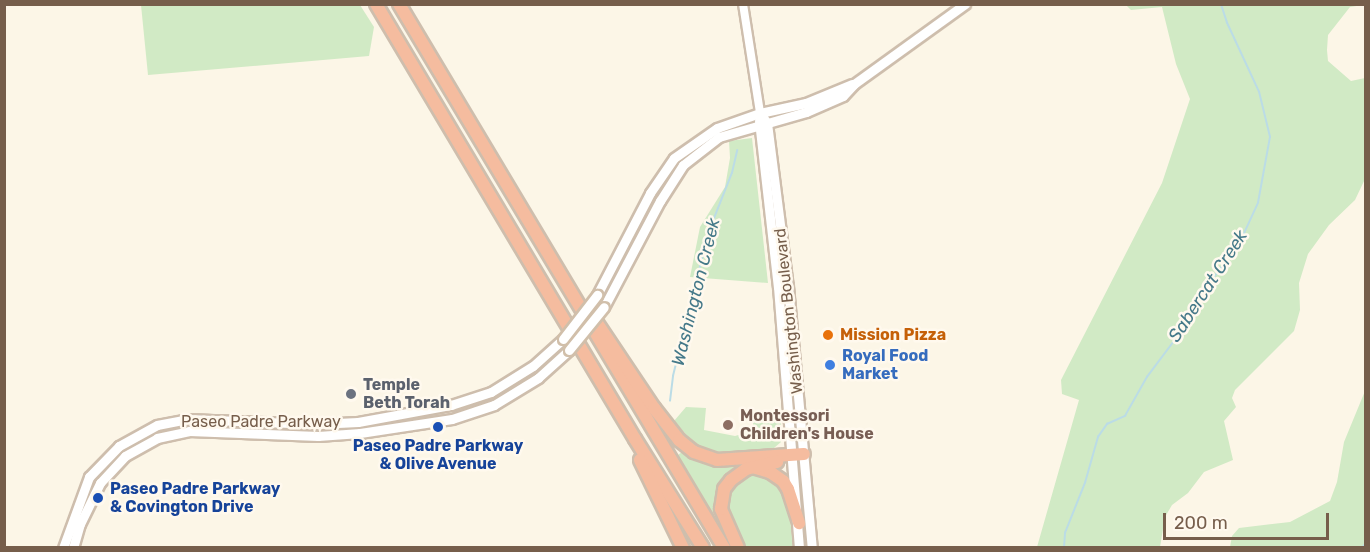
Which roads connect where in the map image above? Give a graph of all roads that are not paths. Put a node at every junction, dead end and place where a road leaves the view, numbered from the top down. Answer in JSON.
{"nodes":[{"id":1,"x":376,"y":4,"type":"edge"},
{"id":2,"x":399,"y":4,"type":"edge"},
{"id":3,"x":743,"y":4,"type":"edge"},
{"id":4,"x":965,"y":4,"type":"edge"},
{"id":5,"x":854,"y":84,"type":"junction"},
{"id":6,"x":760,"y":113,"type":"junction"},
{"id":7,"x":763,"y":124,"type":"junction"},
{"id":8,"x":573,"y":298,"type":"junction"},
{"id":9,"x":635,"y":439,"type":"junction"},
{"id":10,"x":797,"y":456,"type":"junction"},
{"id":11,"x":746,"y":469,"type":"junction"},
{"id":12,"x":799,"y":523,"type":"junction"},
{"id":13,"x":63,"y":548,"type":"edge"},
{"id":14,"x":73,"y":548,"type":"edge"},
{"id":15,"x":683,"y":548,"type":"edge"},
{"id":16,"x":704,"y":548,"type":"edge"},
{"id":17,"x":724,"y":548,"type":"edge"},
{"id":18,"x":738,"y":548,"type":"edge"},
{"id":19,"x":799,"y":548,"type":"edge"},
{"id":20,"x":812,"y":548,"type":"edge"}],
"edges":[{"from":1,"to":9,"type":"highway"},
{"from":2,"to":8,"type":"highway"},
{"from":3,"to":6,"type":"street","name":"Washington Boulevard"},
{"from":4,"to":5,"type":"main road","name":"Paseo Padre Parkway"},
{"from":5,"to":6,"type":"main road","name":"Paseo Padre Parkway"},
{"from":5,"to":7,"type":"main road","name":"Paseo Padre Parkway"},
{"from":6,"to":7,"type":"main road","name":"Washington Boulevard"},
{"from":6,"to":13,"type":"main road","name":"Paseo Padre Parkway","bridge":true},
{"from":7,"to":10,"type":"main road","name":"Washington Boulevard"},
{"from":7,"to":14,"type":"main road","name":"Paseo Padre Parkway","bridge":true},
{"from":8,"to":10,"type":"highway"},
{"from":8,"to":17,"type":"highway"},
{"from":9,"to":15,"type":"highway"},
{"from":9,"to":16,"type":"highway"},
{"from":10,"to":11,"type":"highway"},
{"from":10,"to":12,"type":"main road","name":"Washington Boulevard"},
{"from":10,"to":20,"type":"main road","name":"Washington Boulevard"},
{"from":11,"to":12,"type":"highway"},
{"from":11,"to":18,"type":"highway"},
{"from":12,"to":19,"type":"main road","name":"Washington Boulevard"}]}
